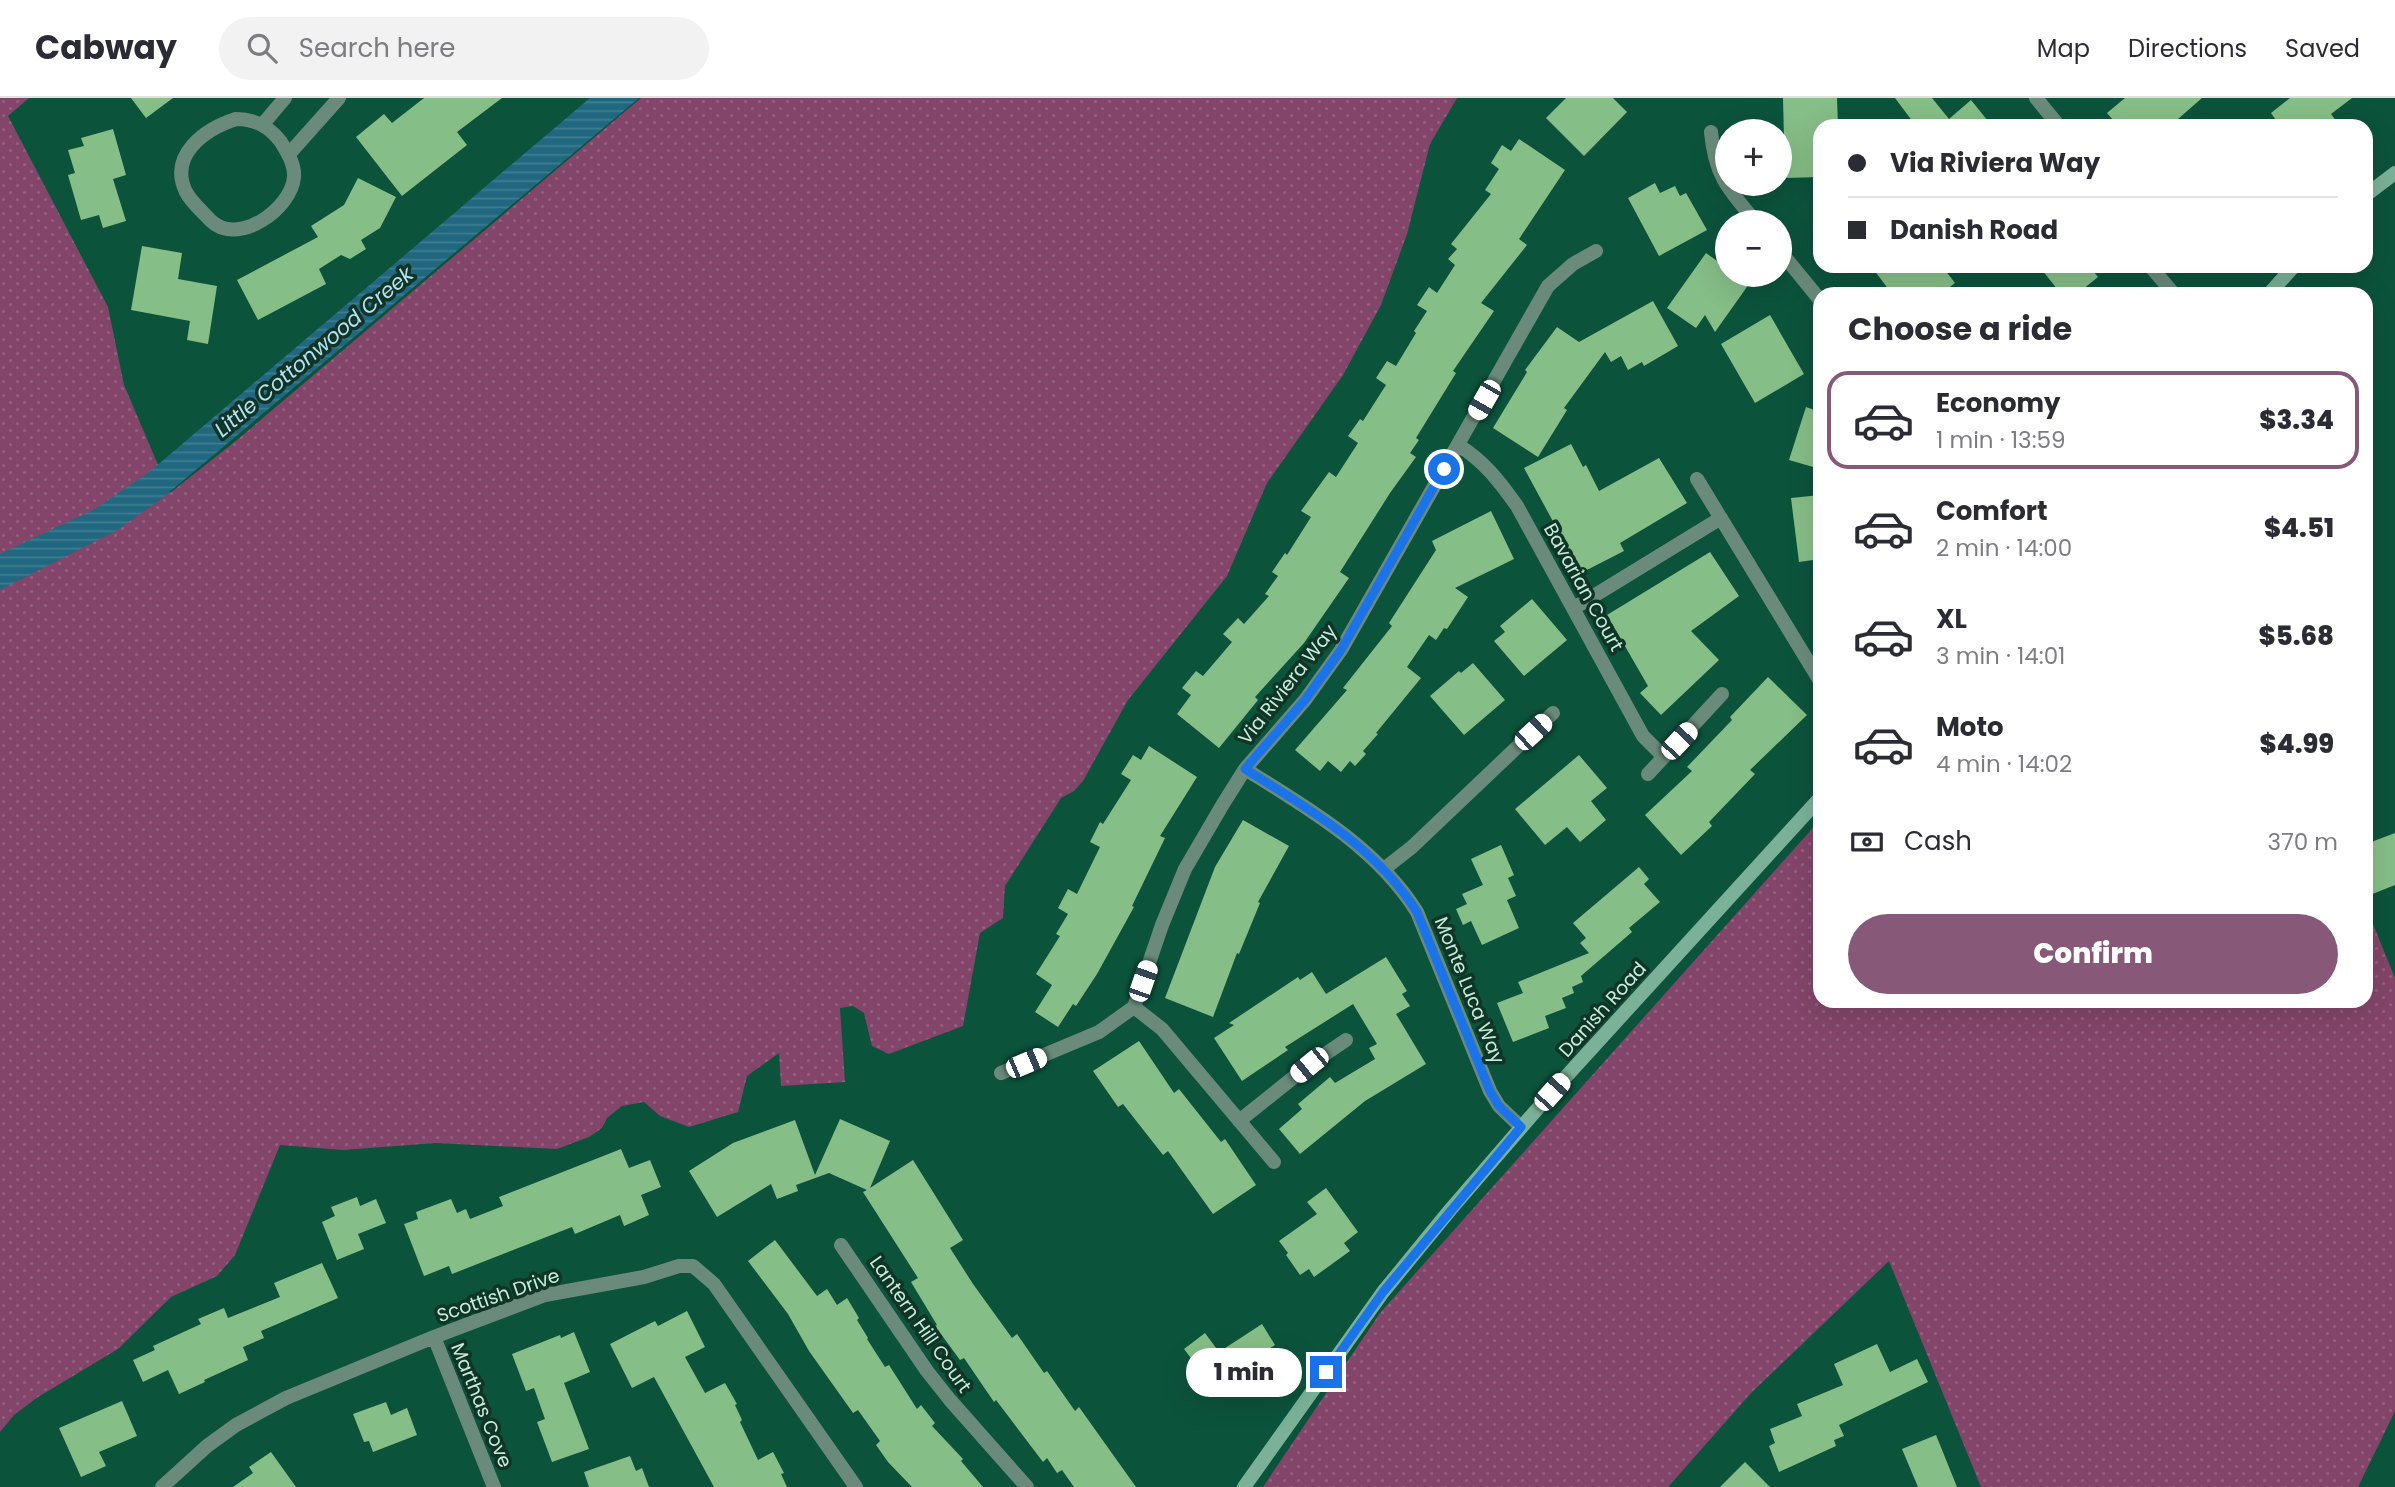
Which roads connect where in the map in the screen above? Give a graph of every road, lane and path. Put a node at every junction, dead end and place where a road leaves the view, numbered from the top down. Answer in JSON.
{"nodes":[{"id":1,"x":285,"y":98,"type":"edge"},
{"id":2,"x":339,"y":98,"type":"edge"},
{"id":3,"x":2036,"y":98,"type":"edge"},
{"id":4,"x":2053,"y":119,"type":"edge"},
{"id":5,"x":263,"y":124,"type":"junction"},
{"id":6,"x":1711,"y":132,"type":"dead end"},
{"id":7,"x":289,"y":154,"type":"junction"},
{"id":8,"x":2395,"y":173,"type":"edge"},
{"id":9,"x":2373,"y":190,"type":"edge"},
{"id":10,"x":1746,"y":210,"type":"edge"},
{"id":11,"x":1596,"y":251,"type":"dead end"},
{"id":12,"x":1792,"y":266,"type":"edge"},
{"id":13,"x":2156,"y":273,"type":"edge"},
{"id":14,"x":2288,"y":273,"type":"edge"},
{"id":15,"x":2168,"y":287,"type":"edge"},
{"id":16,"x":2275,"y":287,"type":"edge"},
{"id":17,"x":1813,"y":291,"type":"edge"},
{"id":18,"x":1458,"y":445,"type":"junction"},
{"id":19,"x":1697,"y":479,"type":"dead end"},
{"id":20,"x":1721,"y":518,"type":"junction"},
{"id":21,"x":1574,"y":608,"type":"junction"},
{"id":22,"x":1813,"y":669,"type":"edge"},
{"id":23,"x":1722,"y":694,"type":"dead end"},
{"id":24,"x":1553,"y":713,"type":"dead end"},
{"id":25,"x":1664,"y":757,"type":"junction"},
{"id":26,"x":1245,"y":769,"type":"junction"},
{"id":27,"x":1648,"y":774,"type":"dead end"},
{"id":28,"x":1813,"y":807,"type":"edge"},
{"id":29,"x":1384,"y":869,"type":"junction"},
{"id":30,"x":1134,"y":1007,"type":"junction"},
{"id":31,"x":1346,"y":1040,"type":"dead end"},
{"id":32,"x":1001,"y":1073,"type":"dead end"},
{"id":33,"x":1239,"y":1121,"type":"junction"},
{"id":34,"x":1521,"y":1127,"type":"junction"},
{"id":35,"x":1274,"y":1162,"type":"dead end"},
{"id":36,"x":841,"y":1245,"type":"dead end"},
{"id":37,"x":434,"y":1337,"type":"junction"},
{"id":38,"x":162,"y":1487,"type":"edge"},
{"id":39,"x":494,"y":1487,"type":"edge"},
{"id":40,"x":856,"y":1487,"type":"edge"},
{"id":41,"x":1027,"y":1487,"type":"edge"},
{"id":42,"x":1244,"y":1487,"type":"edge"}],
"edges":[{"from":1,"to":5,"type":"street"},
{"from":2,"to":7,"type":"street"},
{"from":3,"to":4,"type":"street"},
{"from":5,"to":7,"type":"street"},
{"from":5,"to":7,"type":"street"},
{"from":6,"to":10,"type":"street"},
{"from":8,"to":9,"type":"street"},
{"from":11,"to":18,"type":"street","name":"Via Riviera Way"},
{"from":12,"to":17,"type":"street"},
{"from":13,"to":15,"type":"street"},
{"from":14,"to":16,"type":"street"},
{"from":18,"to":21,"type":"street","name":"Bavarian Court"},
{"from":18,"to":26,"type":"street","name":"Via Riviera Way"},
{"from":19,"to":20,"type":"street"},
{"from":20,"to":21,"type":"street"},
{"from":20,"to":22,"type":"street"},
{"from":21,"to":25,"type":"street","name":"Bavarian Court"},
{"from":23,"to":25,"type":"street"},
{"from":24,"to":29,"type":"street"},
{"from":25,"to":27,"type":"street"},
{"from":26,"to":29,"type":"street","name":"Monte Luca Way"},
{"from":26,"to":30,"type":"street","name":"Via Riviera Way"},
{"from":28,"to":34,"type":"street","name":"Danish Road"},
{"from":29,"to":34,"type":"street","name":"Monte Luca Way"},
{"from":30,"to":32,"type":"street"},
{"from":30,"to":33,"type":"street"},
{"from":31,"to":33,"type":"street"},
{"from":33,"to":35,"type":"street"},
{"from":34,"to":42,"type":"street","name":"Danish Road"},
{"from":36,"to":41,"type":"street","name":"Lantern Hill Court"},
{"from":37,"to":38,"type":"street","name":"Scottish Drive"},
{"from":37,"to":39,"type":"street","name":"Marthas Cove"},
{"from":37,"to":40,"type":"street","name":"Scottish Drive"}]}
